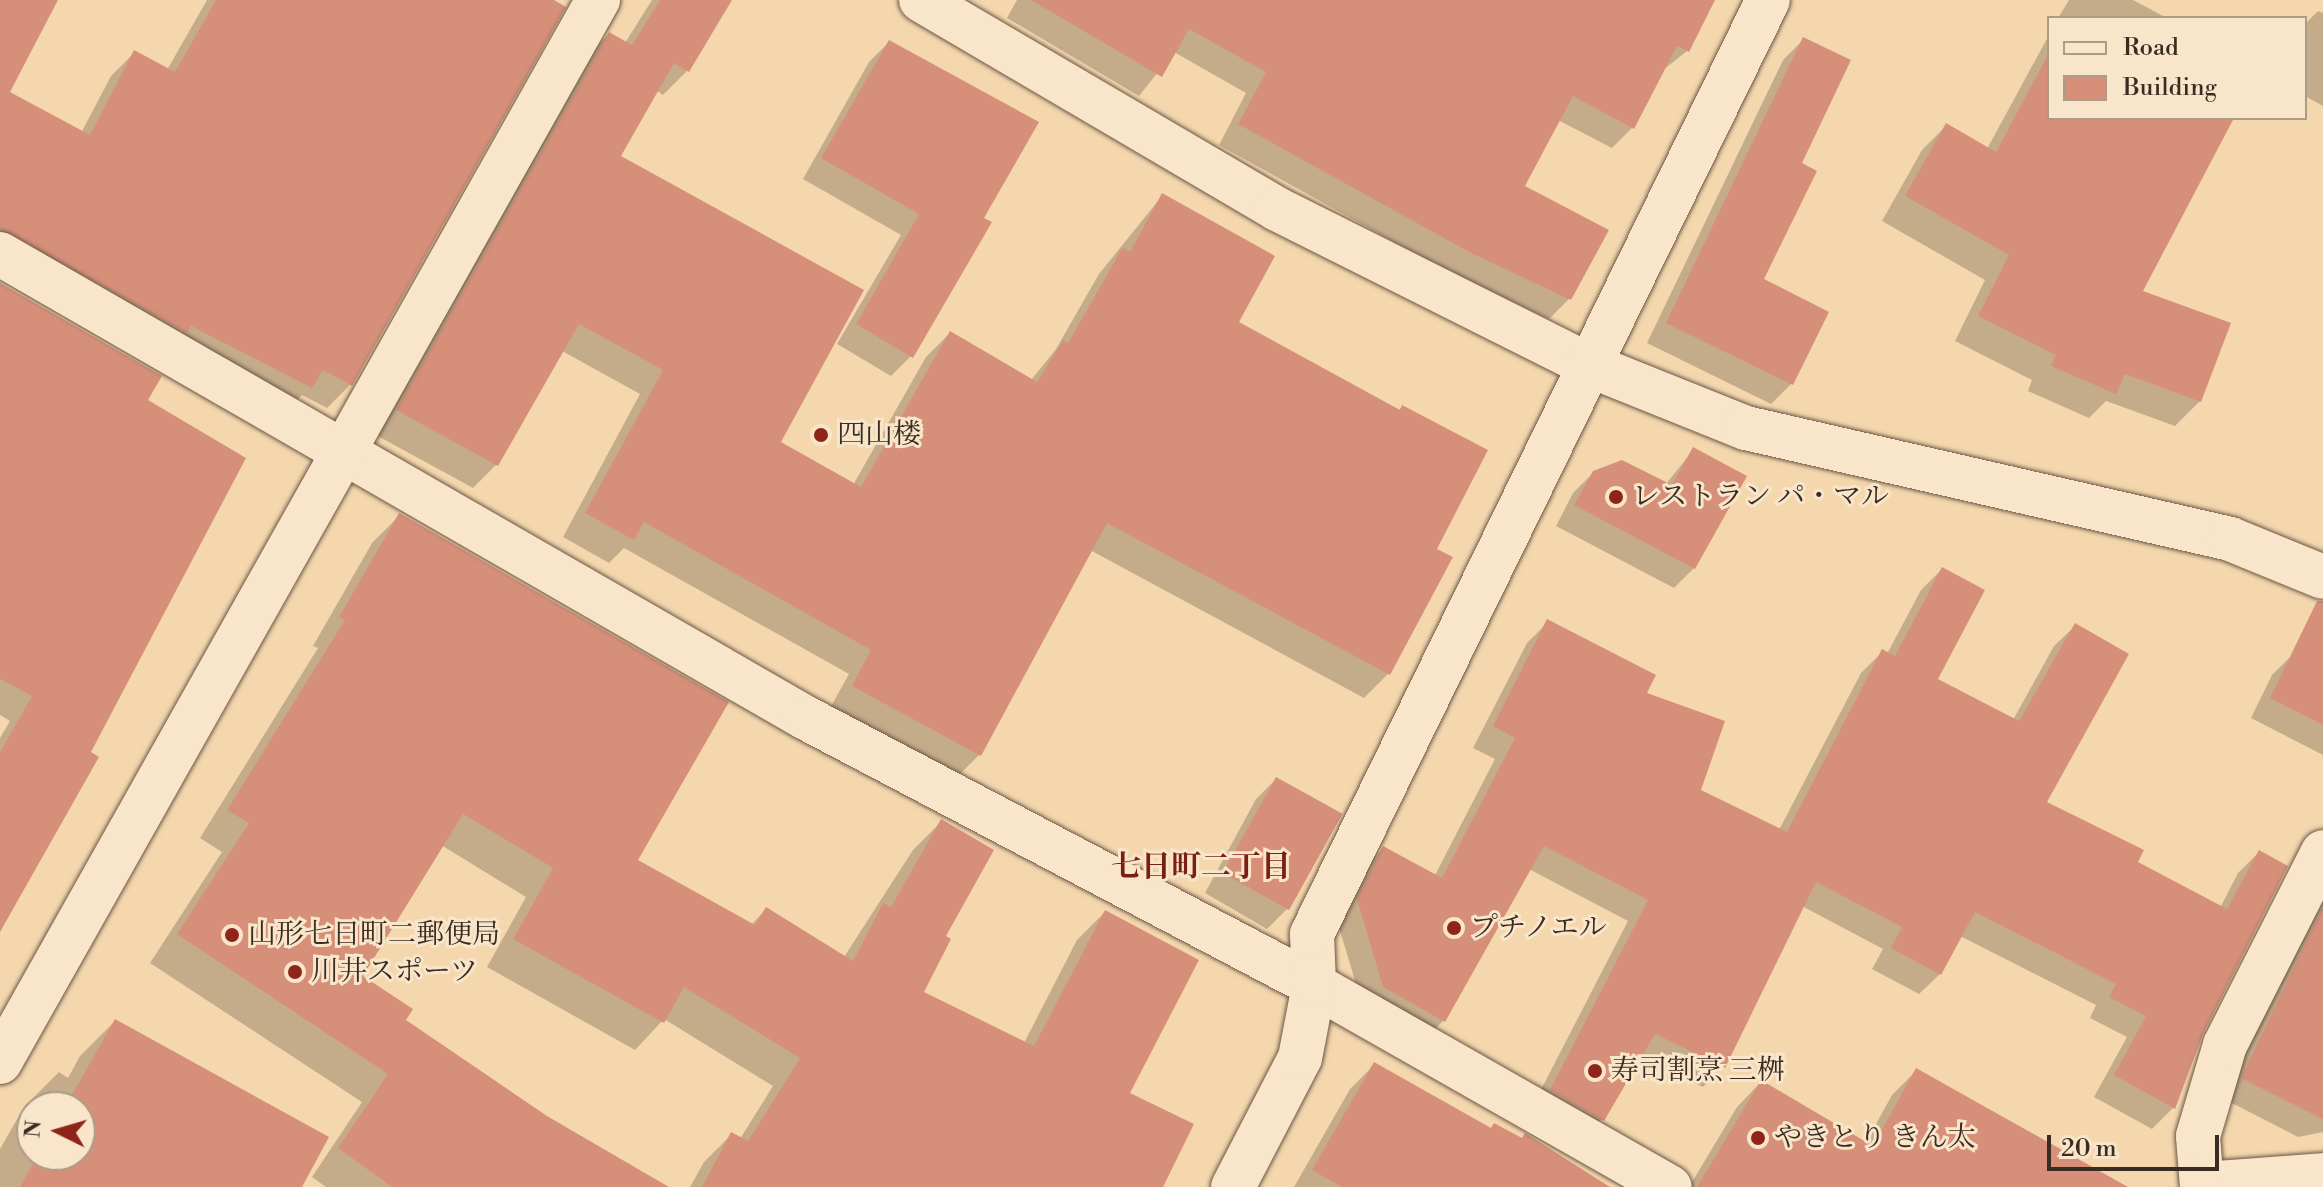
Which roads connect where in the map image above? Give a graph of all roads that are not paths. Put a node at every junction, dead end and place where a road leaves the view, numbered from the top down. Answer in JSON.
{"nodes":[{"id":1,"x":598,"y":0,"type":"edge"},
{"id":2,"x":921,"y":0,"type":"edge"},
{"id":3,"x":1768,"y":0,"type":"edge"},
{"id":4,"x":0,"y":254,"type":"edge"},
{"id":5,"x":1589,"y":365,"type":"junction"},
{"id":6,"x":343,"y":452,"type":"junction"},
{"id":7,"x":2323,"y":577,"type":"edge"},
{"id":8,"x":2323,"y":852,"type":"edge"},
{"id":9,"x":1314,"y":985,"type":"junction"},
{"id":10,"x":0,"y":1062,"type":"edge"},
{"id":11,"x":2323,"y":1175,"type":"edge"},
{"id":12,"x":2203,"y":1185,"type":"edge"},
{"id":13,"x":1233,"y":1187,"type":"edge"},
{"id":14,"x":1670,"y":1187,"type":"edge"}],
"edges":[{"from":1,"to":6,"type":"street"},
{"from":2,"to":5,"type":"street"},
{"from":3,"to":5,"type":"street"},
{"from":4,"to":6,"type":"street"},
{"from":5,"to":7,"type":"street"},
{"from":5,"to":9,"type":"street"},
{"from":6,"to":9,"type":"street"},
{"from":6,"to":10,"type":"street"},
{"from":8,"to":12,"type":"street"},
{"from":9,"to":13,"type":"street"},
{"from":9,"to":14,"type":"street"},
{"from":11,"to":12,"type":"street"}]}
